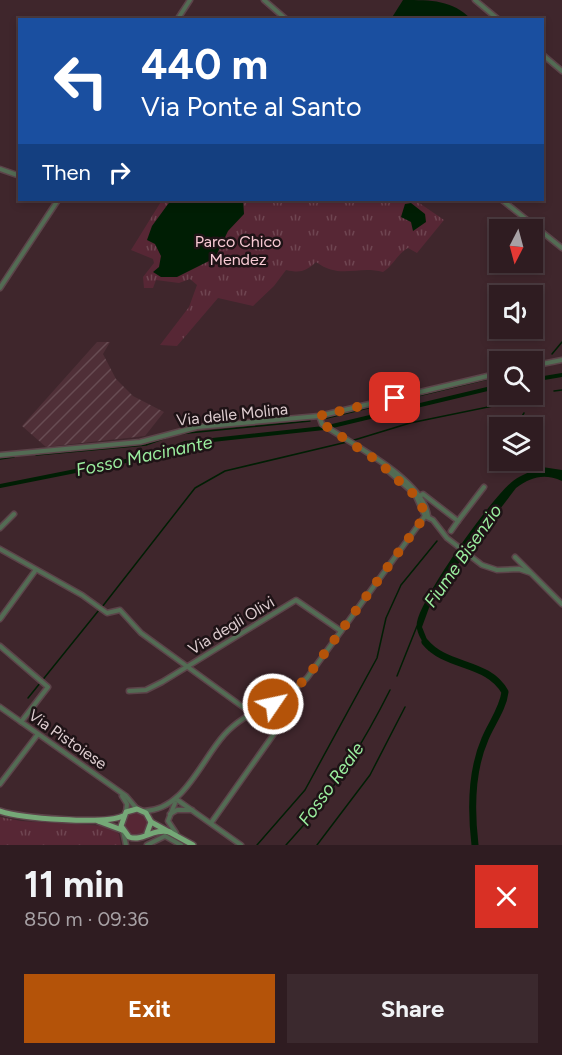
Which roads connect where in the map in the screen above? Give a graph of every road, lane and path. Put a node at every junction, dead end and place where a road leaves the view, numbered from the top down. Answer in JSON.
{"nodes":[{"id":1,"x":190,"y":0,"type":"edge"},
{"id":2,"x":264,"y":0,"type":"edge"},
{"id":3,"x":475,"y":0,"type":"edge"},
{"id":4,"x":178,"y":18,"type":"edge"},
{"id":5,"x":285,"y":18,"type":"edge"},
{"id":6,"x":497,"y":18,"type":"edge"},
{"id":7,"x":544,"y":56,"type":"edge"},
{"id":8,"x":562,"y":71,"type":"edge"},
{"id":9,"x":0,"y":169,"type":"edge"},
{"id":10,"x":18,"y":175,"type":"edge"},
{"id":11,"x":57,"y":201,"type":"edge"},
{"id":12,"x":503,"y":201,"type":"edge"},
{"id":13,"x":562,"y":248,"type":"edge"},
{"id":14,"x":0,"y":288,"type":"edge"},
{"id":15,"x":562,"y":360,"type":"edge"},
{"id":16,"x":543,"y":364,"type":"edge"},
{"id":17,"x":489,"y":376,"type":"edge"},
{"id":18,"x":319,"y":416,"type":"junction"},
{"id":19,"x":0,"y":455,"type":"edge"},
{"id":20,"x":483,"y":487,"type":"dead end"},
{"id":21,"x":419,"y":497,"type":"junction"},
{"id":22,"x":14,"y":514,"type":"dead end"},
{"id":23,"x":426,"y":516,"type":"junction"},
{"id":24,"x":458,"y":520,"type":"junction"},
{"id":25,"x":0,"y":528,"type":"edge"},
{"id":26,"x":451,"y":531,"type":"dead end"},
{"id":27,"x":0,"y":549,"type":"edge"},
{"id":28,"x":515,"y":557,"type":"dead end"},
{"id":29,"x":35,"y":571,"type":"junction"},
{"id":30,"x":531,"y":573,"type":"junction"},
{"id":31,"x":562,"y":604,"type":"edge"},
{"id":32,"x":0,"y":619,"type":"edge"},
{"id":33,"x":341,"y":631,"type":"junction"},
{"id":34,"x":0,"y":646,"type":"edge"},
{"id":35,"x":188,"y":665,"type":"junction"},
{"id":36,"x":129,"y":691,"type":"dead end"},
{"id":37,"x":0,"y":707,"type":"edge"},
{"id":38,"x":252,"y":713,"type":"junction"},
{"id":39,"x":21,"y":722,"type":"junction"},
{"id":40,"x":38,"y":734,"type":"junction"},
{"id":41,"x":0,"y":784,"type":"edge"},
{"id":42,"x":120,"y":793,"type":"junction"},
{"id":43,"x":177,"y":800,"type":"junction"},
{"id":44,"x":137,"y":808,"type":"junction"},
{"id":45,"x":158,"y":810,"type":"junction"},
{"id":46,"x":192,"y":810,"type":"junction"},
{"id":47,"x":0,"y":811,"type":"edge"},
{"id":48,"x":144,"y":812,"type":"junction"},
{"id":49,"x":124,"y":814,"type":"junction"},
{"id":50,"x":170,"y":815,"type":"junction"},
{"id":51,"x":88,"y":819,"type":"junction"},
{"id":52,"x":151,"y":821,"type":"junction"},
{"id":53,"x":211,"y":823,"type":"junction"},
{"id":54,"x":122,"y":831,"type":"junction"},
{"id":55,"x":170,"y":832,"type":"junction"},
{"id":56,"x":147,"y":834,"type":"junction"},
{"id":57,"x":178,"y":836,"type":"junction"},
{"id":58,"x":135,"y":839,"type":"junction"},
{"id":59,"x":126,"y":845,"type":"edge"},
{"id":60,"x":130,"y":845,"type":"edge"},
{"id":61,"x":147,"y":845,"type":"edge"},
{"id":62,"x":181,"y":845,"type":"edge"},
{"id":63,"x":193,"y":845,"type":"edge"},
{"id":64,"x":241,"y":845,"type":"edge"}],
"edges":[{"from":1,"to":4,"type":"street"},
{"from":2,"to":5,"type":"street"},
{"from":3,"to":6,"type":"street"},
{"from":7,"to":8,"type":"street"},
{"from":9,"to":10,"type":"street"},
{"from":11,"to":14,"type":"street"},
{"from":12,"to":13,"type":"street"},
{"from":15,"to":16,"type":"street"},
{"from":17,"to":18,"type":"street","name":"Via delle Molina"},
{"from":18,"to":19,"type":"street","name":"Via delle Molina"},
{"from":18,"to":21,"type":"street"},
{"from":20,"to":24,"type":"street"},
{"from":21,"to":23,"type":"street"},
{"from":21,"to":24,"type":"street"},
{"from":22,"to":25,"type":"street"},
{"from":23,"to":30,"type":"street"},
{"from":23,"to":33,"type":"street"},
{"from":24,"to":26,"type":"street"},
{"from":27,"to":29,"type":"street"},
{"from":28,"to":30,"type":"street"},
{"from":29,"to":32,"type":"street"},
{"from":29,"to":35,"type":"street"},
{"from":30,"to":31,"type":"street"},
{"from":33,"to":35,"type":"street","name":"Via degli Olivi"},
{"from":33,"to":38,"type":"street"},
{"from":34,"to":39,"type":"street"},
{"from":35,"to":36,"type":"street","name":"Via degli Olivi"},
{"from":35,"to":38,"type":"street"},
{"from":37,"to":39,"type":"street","name":"Via Pistoiese"},
{"from":38,"to":43,"type":"street"},
{"from":38,"to":53,"type":"street"},
{"from":39,"to":40,"type":"street","name":"Via Pistoiese"},
{"from":40,"to":41,"type":"street"},
{"from":40,"to":42,"type":"street","name":"Via Pistoiese"},
{"from":42,"to":44,"type":"street","name":"Via Pistoiese"},
{"from":42,"to":49,"type":"street"},
{"from":43,"to":45,"type":"street"},
{"from":43,"to":46,"type":"street"},
{"from":43,"to":50,"type":"street"},
{"from":44,"to":48,"type":"main road","name":"Via Pistoiese"},
{"from":44,"to":49,"type":"main road"},
{"from":45,"to":48,"type":"street"},
{"from":45,"to":52,"type":"street"},
{"from":46,"to":50,"type":"street"},
{"from":46,"to":53,"type":"street"},
{"from":47,"to":51,"type":"main road"},
{"from":48,"to":52,"type":"main road","name":"Via Pistoiese"},
{"from":49,"to":51,"type":"main road"},
{"from":49,"to":54,"type":"main road"},
{"from":50,"to":57,"type":"street"},
{"from":51,"to":54,"type":"main road"},
{"from":52,"to":55,"type":"main road","name":"Via Pistoiese"},
{"from":52,"to":56,"type":"main road"},
{"from":53,"to":64,"type":"street"},
{"from":54,"to":58,"type":"main road"},
{"from":54,"to":59,"type":"street"},
{"from":55,"to":56,"type":"main road"},
{"from":55,"to":57,"type":"main road","name":"Via Pistoiese"},
{"from":56,"to":58,"type":"main road"},
{"from":57,"to":63,"type":"main road","name":"Via Pistoiese"},
{"from":58,"to":60,"type":"street"},
{"from":61,"to":62,"type":"street"}]}
